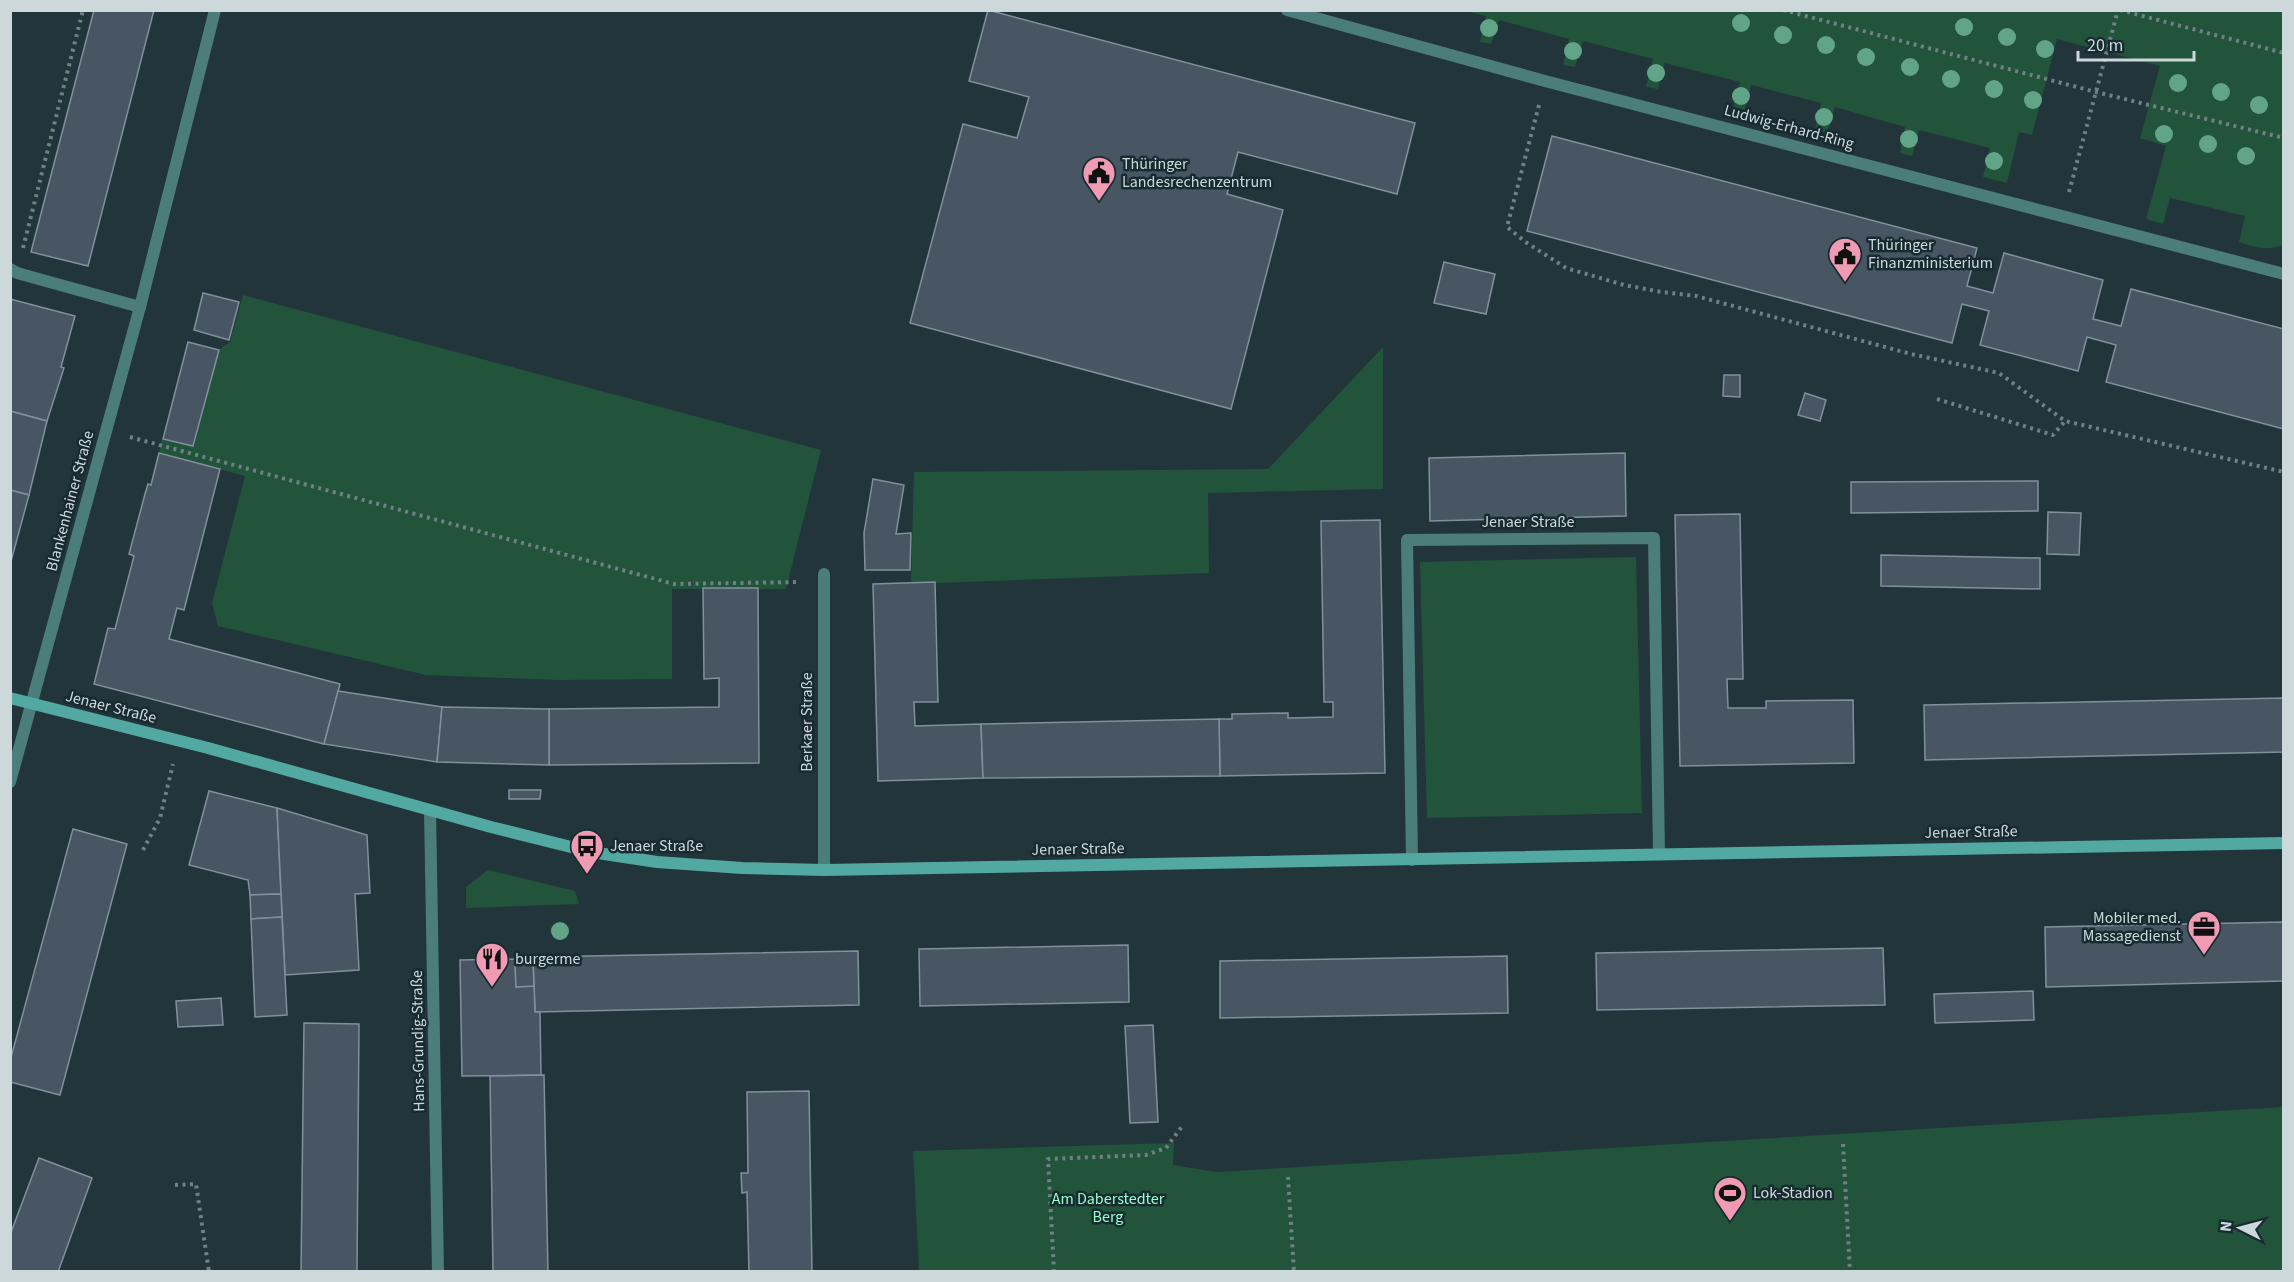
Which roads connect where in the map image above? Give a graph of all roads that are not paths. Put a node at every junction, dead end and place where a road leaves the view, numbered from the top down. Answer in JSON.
{"nodes":[{"id":1,"x":216,"y":10,"type":"edge"},
{"id":2,"x":1287,"y":10,"type":"edge"},
{"id":3,"x":14,"y":271,"type":"edge"},
{"id":4,"x":2283,"y":274,"type":"edge"},
{"id":5,"x":140,"y":307,"type":"junction"},
{"id":6,"x":824,"y":578,"type":"road end"},
{"id":7,"x":10,"y":698,"type":"edge"},
{"id":8,"x":33,"y":704,"type":"junction"},
{"id":9,"x":10,"y":782,"type":"edge"},
{"id":10,"x":430,"y":810,"type":"junction"},
{"id":11,"x":2283,"y":843,"type":"edge"},
{"id":12,"x":1659,"y":854,"type":"junction"},
{"id":13,"x":1412,"y":860,"type":"junction"},
{"id":14,"x":824,"y":870,"type":"junction"},
{"id":15,"x":438,"y":1272,"type":"edge"}],
"edges":[{"from":1,"to":5,"type":"street","name":"Blankenhainer Straße"},
{"from":2,"to":4,"type":"street","name":"Ludwig-Erhard-Ring"},
{"from":3,"to":5,"type":"street"},
{"from":5,"to":8,"type":"street","name":"Blankenhainer Straße"},
{"from":6,"to":14,"type":"street","name":"Berkaer Straße"},
{"from":7,"to":8,"type":"street","name":"Jenaer Straße"},
{"from":8,"to":9,"type":"street","name":"Blankenhainer Straße"},
{"from":8,"to":10,"type":"street","name":"Jenaer Straße"},
{"from":10,"to":14,"type":"street","name":"Jenaer Straße"},
{"from":10,"to":15,"type":"street","name":"Hans-Grundig-Straße"},
{"from":11,"to":12,"type":"street","name":"Jenaer Straße"},
{"from":12,"to":13,"type":"street","name":"Jenaer Straße"},
{"from":12,"to":13,"type":"street","name":"Jenaer Straße"},
{"from":13,"to":14,"type":"street","name":"Jenaer Straße"}]}
